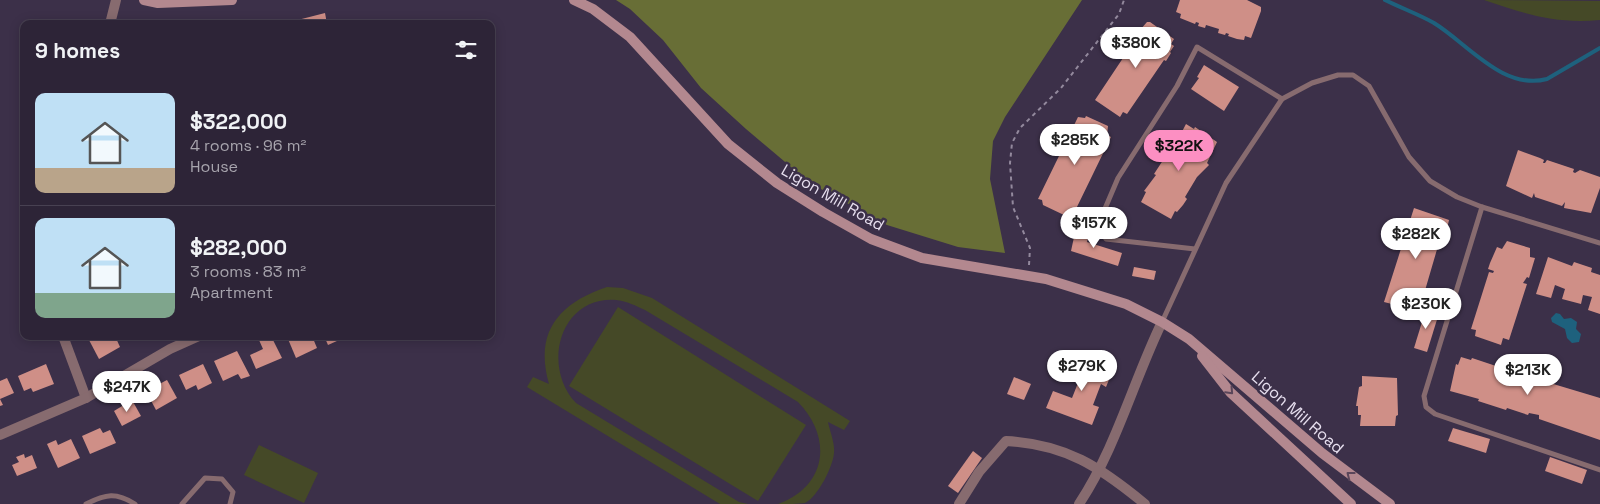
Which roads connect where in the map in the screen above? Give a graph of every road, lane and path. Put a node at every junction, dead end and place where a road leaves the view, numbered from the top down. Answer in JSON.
{"nodes":[{"id":1,"x":116,"y":0,"type":"edge"},
{"id":2,"x":144,"y":0,"type":"edge"},
{"id":3,"x":232,"y":0,"type":"edge"},
{"id":4,"x":574,"y":0,"type":"edge"},
{"id":5,"x":1124,"y":0,"type":"edge"},
{"id":6,"x":111,"y":20,"type":"edge"},
{"id":7,"x":1282,"y":100,"type":"junction"},
{"id":8,"x":1482,"y":208,"type":"junction"},
{"id":9,"x":1600,"y":243,"type":"edge"},
{"id":10,"x":1195,"y":249,"type":"junction"},
{"id":11,"x":1029,"y":265,"type":"dead end"},
{"id":12,"x":1162,"y":322,"type":"junction"},
{"id":13,"x":1189,"y":339,"type":"junction"},
{"id":14,"x":64,"y":340,"type":"edge"},
{"id":15,"x":190,"y":340,"type":"edge"},
{"id":16,"x":86,"y":398,"type":"junction"},
{"id":17,"x":0,"y":435,"type":"edge"},
{"id":18,"x":1099,"y":470,"type":"junction"},
{"id":19,"x":1600,"y":470,"type":"edge"},
{"id":20,"x":89,"y":503,"type":"edge"},
{"id":21,"x":135,"y":504,"type":"edge"},
{"id":22,"x":182,"y":504,"type":"edge"},
{"id":23,"x":230,"y":504,"type":"edge"},
{"id":24,"x":959,"y":504,"type":"edge"},
{"id":25,"x":1079,"y":504,"type":"edge"},
{"id":26,"x":1145,"y":504,"type":"edge"},
{"id":27,"x":1351,"y":504,"type":"edge"},
{"id":28,"x":1390,"y":504,"type":"edge"}],
"edges":[{"from":1,"to":6,"type":"street"},
{"from":2,"to":3,"type":"main road"},
{"from":4,"to":12,"type":"main road","name":"Ligon Mill Road"},
{"from":5,"to":11,"type":"path"},
{"from":7,"to":8,"type":"lane"},
{"from":7,"to":10,"type":"lane"},
{"from":7,"to":10,"type":"lane"},
{"from":8,"to":9,"type":"lane"},
{"from":8,"to":19,"type":"lane"},
{"from":10,"to":12,"type":"lane"},
{"from":12,"to":13,"type":"main road","name":"Ligon Mill Road"},
{"from":12,"to":18,"type":"street"},
{"from":13,"to":27,"type":"main road","name":"Ligon Mill Road","one_way":true},
{"from":28,"to":13,"type":"main road","name":"Ligon Mill Road","one_way":true},
{"from":14,"to":16,"type":"street"},
{"from":15,"to":16,"type":"street"},
{"from":16,"to":17,"type":"street"},
{"from":18,"to":24,"type":"street"},
{"from":18,"to":25,"type":"street"},
{"from":18,"to":26,"type":"street"},
{"from":20,"to":21,"type":"lane"},
{"from":22,"to":23,"type":"lane"}]}
